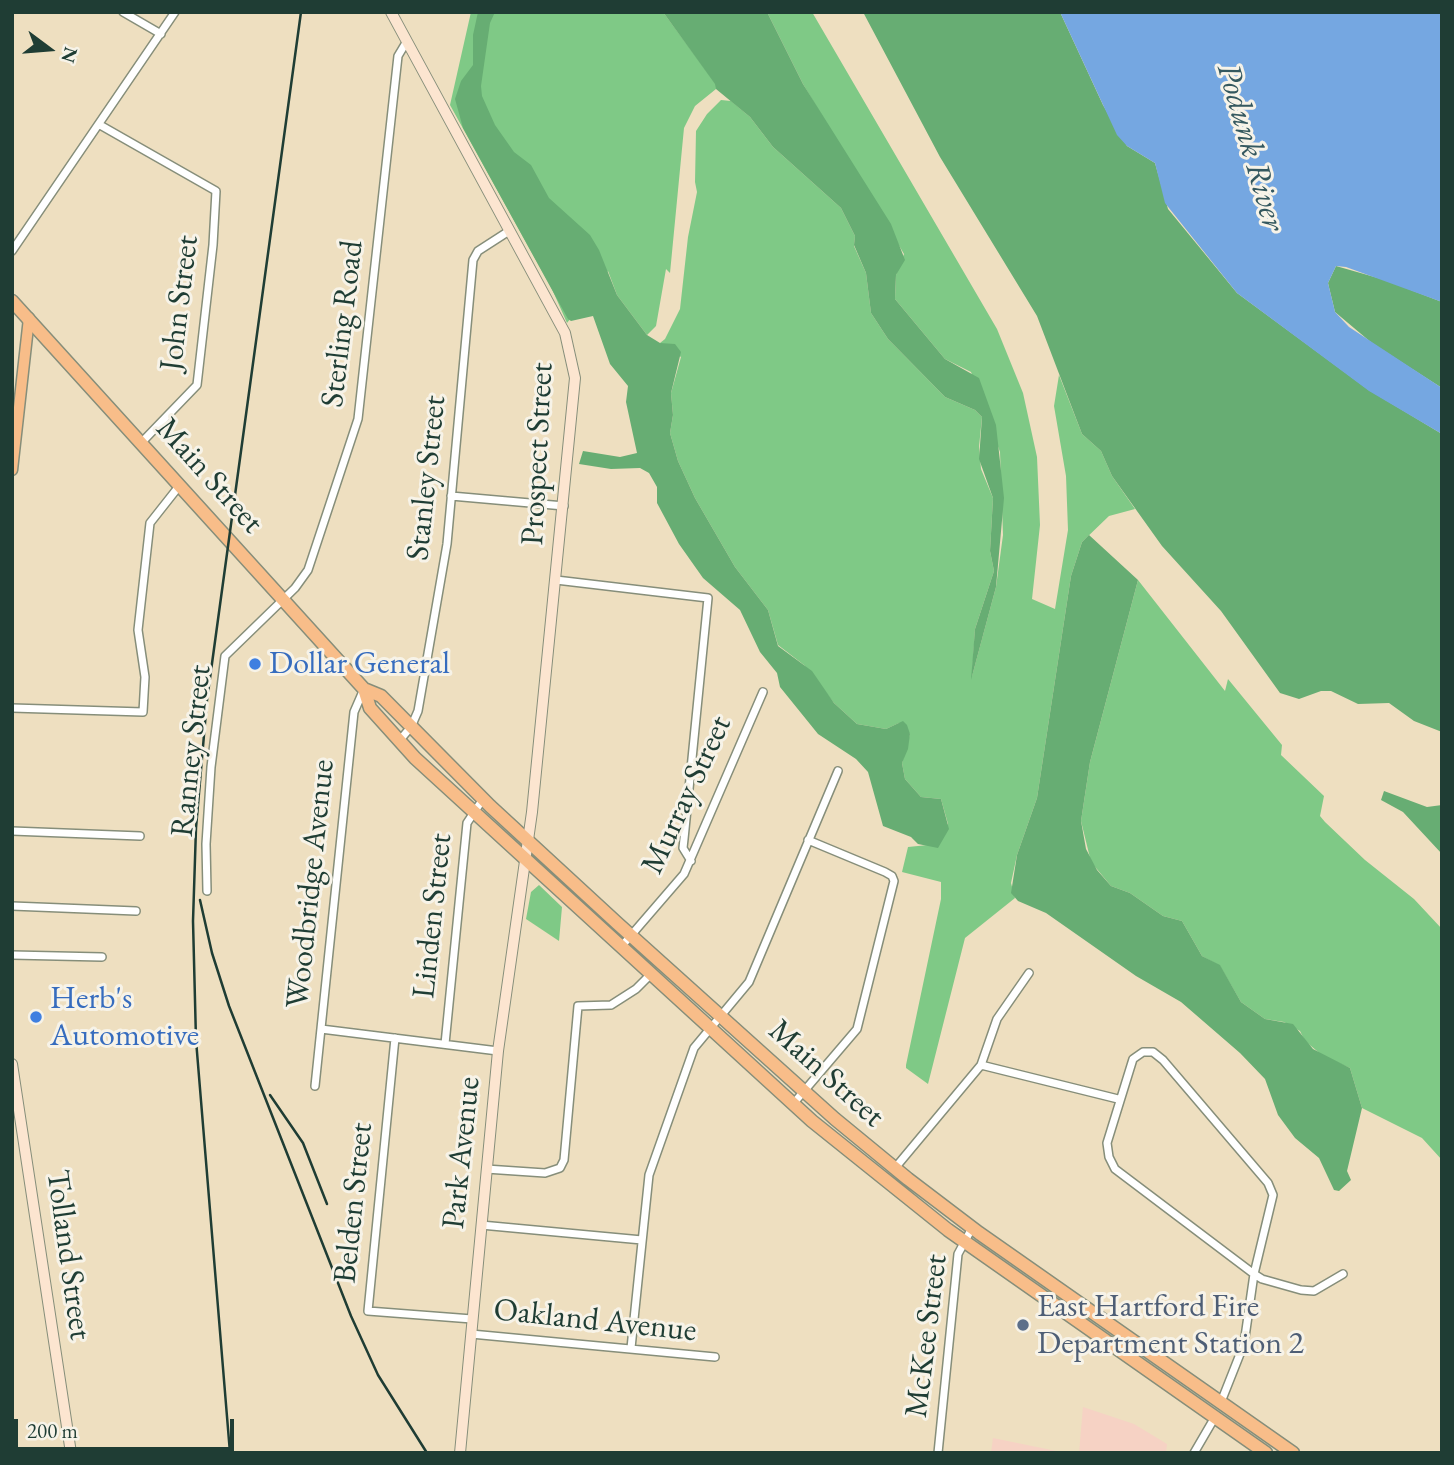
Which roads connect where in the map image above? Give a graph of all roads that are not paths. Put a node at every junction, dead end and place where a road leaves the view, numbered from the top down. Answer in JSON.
{"nodes":[{"id":1,"x":123,"y":12,"type":"edge"},
{"id":2,"x":175,"y":12,"type":"edge"},
{"id":3,"x":391,"y":12,"type":"edge"},
{"id":4,"x":161,"y":34,"type":"junction"},
{"id":5,"x":407,"y":41,"type":"junction"},
{"id":6,"x":100,"y":125,"type":"junction"},
{"id":7,"x":509,"y":231,"type":"junction"},
{"id":8,"x":12,"y":251,"type":"edge"},
{"id":9,"x":12,"y":301,"type":"edge"},
{"id":10,"x":30,"y":318,"type":"junction"},
{"id":11,"x":15,"y":426,"type":"edge"},
{"id":12,"x":142,"y":442,"type":"junction"},
{"id":13,"x":12,"y":470,"type":"edge"},
{"id":14,"x":180,"y":484,"type":"junction"},
{"id":15,"x":452,"y":496,"type":"junction"},
{"id":16,"x":565,"y":506,"type":"junction"},
{"id":17,"x":556,"y":580,"type":"junction"},
{"id":18,"x":283,"y":598,"type":"junction"},
{"id":19,"x":364,"y":689,"type":"junction"},
{"id":20,"x":763,"y":692,"type":"dead end"},
{"id":21,"x":12,"y":708,"type":"edge"},
{"id":22,"x":411,"y":727,"type":"junction"},
{"id":23,"x":398,"y":741,"type":"junction"},
{"id":24,"x":838,"y":771,"type":"dead end"},
{"id":25,"x":483,"y":799,"type":"junction"},
{"id":26,"x":472,"y":810,"type":"junction"},
{"id":27,"x":12,"y":831,"type":"edge"},
{"id":28,"x":140,"y":836,"type":"dead end"},
{"id":29,"x":808,"y":840,"type":"junction"},
{"id":30,"x":527,"y":841,"type":"junction"},
{"id":31,"x":525,"y":858,"type":"junction"},
{"id":32,"x":691,"y":861,"type":"junction"},
{"id":33,"x":207,"y":891,"type":"dead end"},
{"id":34,"x":12,"y":906,"type":"edge"},
{"id":35,"x":136,"y":911,"type":"dead end"},
{"id":36,"x":631,"y":936,"type":"junction"},
{"id":37,"x":621,"y":947,"type":"junction"},
{"id":38,"x":12,"y":955,"type":"edge"},
{"id":39,"x":102,"y":957,"type":"dead end"},
{"id":40,"x":1029,"y":973,"type":"dead end"},
{"id":41,"x":651,"y":974,"type":"junction"},
{"id":42,"x":720,"y":1015,"type":"junction"},
{"id":43,"x":709,"y":1027,"type":"junction"},
{"id":44,"x":321,"y":1029,"type":"junction"},
{"id":45,"x":395,"y":1038,"type":"junction"},
{"id":46,"x":445,"y":1044,"type":"junction"},
{"id":47,"x":498,"y":1051,"type":"junction"},
{"id":48,"x":12,"y":1064,"type":"edge"},
{"id":49,"x":981,"y":1065,"type":"junction"},
{"id":50,"x":315,"y":1086,"type":"dead end"},
{"id":51,"x":804,"y":1091,"type":"junction"},
{"id":52,"x":1118,"y":1099,"type":"junction"},
{"id":53,"x":793,"y":1104,"type":"junction"},
{"id":54,"x":895,"y":1168,"type":"junction"},
{"id":55,"x":486,"y":1169,"type":"junction"},
{"id":56,"x":481,"y":1225,"type":"junction"},
{"id":57,"x":972,"y":1228,"type":"junction"},
{"id":58,"x":642,"y":1240,"type":"junction"},
{"id":59,"x":963,"y":1240,"type":"junction"},
{"id":60,"x":1254,"y":1274,"type":"junction"},
{"id":61,"x":1343,"y":1274,"type":"dead end"},
{"id":62,"x":1044,"y":1278,"type":"junction"},
{"id":63,"x":1035,"y":1291,"type":"junction"},
{"id":64,"x":472,"y":1319,"type":"junction"},
{"id":65,"x":471,"y":1334,"type":"junction"},
{"id":66,"x":631,"y":1348,"type":"junction"},
{"id":67,"x":715,"y":1357,"type":"dead end"},
{"id":68,"x":1221,"y":1402,"type":"junction"},
{"id":69,"x":1215,"y":1417,"type":"junction"},
{"id":70,"x":71,"y":1453,"type":"edge"},
{"id":71,"x":460,"y":1453,"type":"edge"},
{"id":72,"x":938,"y":1453,"type":"edge"},
{"id":73,"x":1194,"y":1453,"type":"edge"},
{"id":74,"x":1266,"y":1453,"type":"edge"},
{"id":75,"x":1293,"y":1453,"type":"edge"}],
"edges":[{"from":1,"to":4,"type":"street"},
{"from":2,"to":4,"type":"street"},
{"from":3,"to":5,"type":"main road","name":"Prospect Street"},
{"from":4,"to":6,"type":"street"},
{"from":5,"to":7,"type":"main road","name":"Prospect Street"},
{"from":5,"to":18,"type":"street","name":"Sterling Road"},
{"from":6,"to":8,"type":"street"},
{"from":6,"to":12,"type":"street","name":"John Street"},
{"from":7,"to":15,"type":"street","name":"Stanley Street"},
{"from":7,"to":16,"type":"main road","name":"Prospect Street"},
{"from":9,"to":10,"type":"highway","name":"Main Street"},
{"from":10,"to":11,"type":"main road"},
{"from":10,"to":12,"type":"highway","name":"Main Street"},
{"from":11,"to":13,"type":"main road"},
{"from":12,"to":14,"type":"highway","name":"Main Street"},
{"from":14,"to":18,"type":"highway","name":"Main Street"},
{"from":14,"to":21,"type":"street"},
{"from":15,"to":16,"type":"street"},
{"from":15,"to":22,"type":"street","name":"Stanley Street"},
{"from":16,"to":17,"type":"main road","name":"Prospect Street"},
{"from":17,"to":30,"type":"main road","name":"Prospect Street"},
{"from":17,"to":32,"type":"street"},
{"from":18,"to":19,"type":"highway","name":"Main Street"},
{"from":18,"to":33,"type":"street","name":"Ranney Street"},
{"from":19,"to":22,"type":"highway","name":"Main Street"},
{"from":19,"to":23,"type":"highway","name":"Main Street"},
{"from":19,"to":44,"type":"street","name":"Woodbridge Avenue"},
{"from":20,"to":32,"type":"street","name":"Murray Street"},
{"from":22,"to":23,"type":"street","name":"Stanley Street"},
{"from":22,"to":25,"type":"highway","name":"Main Street"},
{"from":23,"to":26,"type":"highway","name":"Main Street"},
{"from":24,"to":29,"type":"street"},
{"from":25,"to":26,"type":"street","name":"Linden Street"},
{"from":25,"to":30,"type":"highway","name":"Main Street"},
{"from":26,"to":31,"type":"highway","name":"Main Street"},
{"from":26,"to":46,"type":"street","name":"Linden Street"},
{"from":27,"to":28,"type":"street"},
{"from":29,"to":42,"type":"street"},
{"from":29,"to":51,"type":"street"},
{"from":30,"to":31,"type":"main road","name":"Prospect Street"},
{"from":30,"to":36,"type":"highway","name":"Main Street"},
{"from":31,"to":37,"type":"highway","name":"Main Street"},
{"from":31,"to":47,"type":"main road","name":"Park Avenue"},
{"from":32,"to":36,"type":"street","name":"Murray Street"},
{"from":34,"to":35,"type":"street"},
{"from":36,"to":37,"type":"street","name":"Murray Street"},
{"from":36,"to":42,"type":"highway","name":"Main Street"},
{"from":37,"to":41,"type":"highway","name":"Main Street"},
{"from":38,"to":39,"type":"street"},
{"from":40,"to":49,"type":"street"},
{"from":41,"to":43,"type":"highway","name":"Main Street"},
{"from":41,"to":55,"type":"street"},
{"from":42,"to":43,"type":"street"},
{"from":42,"to":51,"type":"highway","name":"Main Street"},
{"from":43,"to":53,"type":"highway","name":"Main Street"},
{"from":43,"to":58,"type":"street"},
{"from":44,"to":45,"type":"street"},
{"from":44,"to":50,"type":"street","name":"Woodbridge Avenue"},
{"from":45,"to":46,"type":"street"},
{"from":45,"to":64,"type":"street","name":"Belden Street"},
{"from":46,"to":47,"type":"street"},
{"from":47,"to":55,"type":"main road","name":"Park Avenue"},
{"from":48,"to":70,"type":"main road","name":"Tolland Street"},
{"from":49,"to":52,"type":"street"},
{"from":49,"to":54,"type":"street"},
{"from":51,"to":53,"type":"street"},
{"from":51,"to":54,"type":"highway","name":"Main Street"},
{"from":52,"to":60,"type":"street"},
{"from":52,"to":60,"type":"street"},
{"from":53,"to":59,"type":"highway","name":"Main Street"},
{"from":54,"to":57,"type":"highway","name":"Main Street"},
{"from":55,"to":56,"type":"main road","name":"Park Avenue"},
{"from":56,"to":58,"type":"street"},
{"from":56,"to":64,"type":"main road","name":"Park Avenue"},
{"from":57,"to":59,"type":"street","name":"McKee Street"},
{"from":57,"to":62,"type":"highway","name":"Main Street"},
{"from":58,"to":66,"type":"street"},
{"from":59,"to":63,"type":"highway","name":"Main Street"},
{"from":59,"to":72,"type":"street","name":"McKee Street"},
{"from":60,"to":61,"type":"street"},
{"from":60,"to":68,"type":"street"},
{"from":62,"to":63,"type":"highway"},
{"from":62,"to":68,"type":"highway","name":"Main Street"},
{"from":63,"to":69,"type":"highway","name":"Main Street"},
{"from":64,"to":65,"type":"main road","name":"Park Avenue"},
{"from":65,"to":66,"type":"street","name":"Oakland Avenue"},
{"from":65,"to":71,"type":"main road","name":"Park Avenue"},
{"from":66,"to":67,"type":"street","name":"Oakland Avenue"},
{"from":68,"to":75,"type":"highway","name":"Main Street"},
{"from":69,"to":73,"type":"street"},
{"from":69,"to":74,"type":"highway","name":"Main Street"}]}
